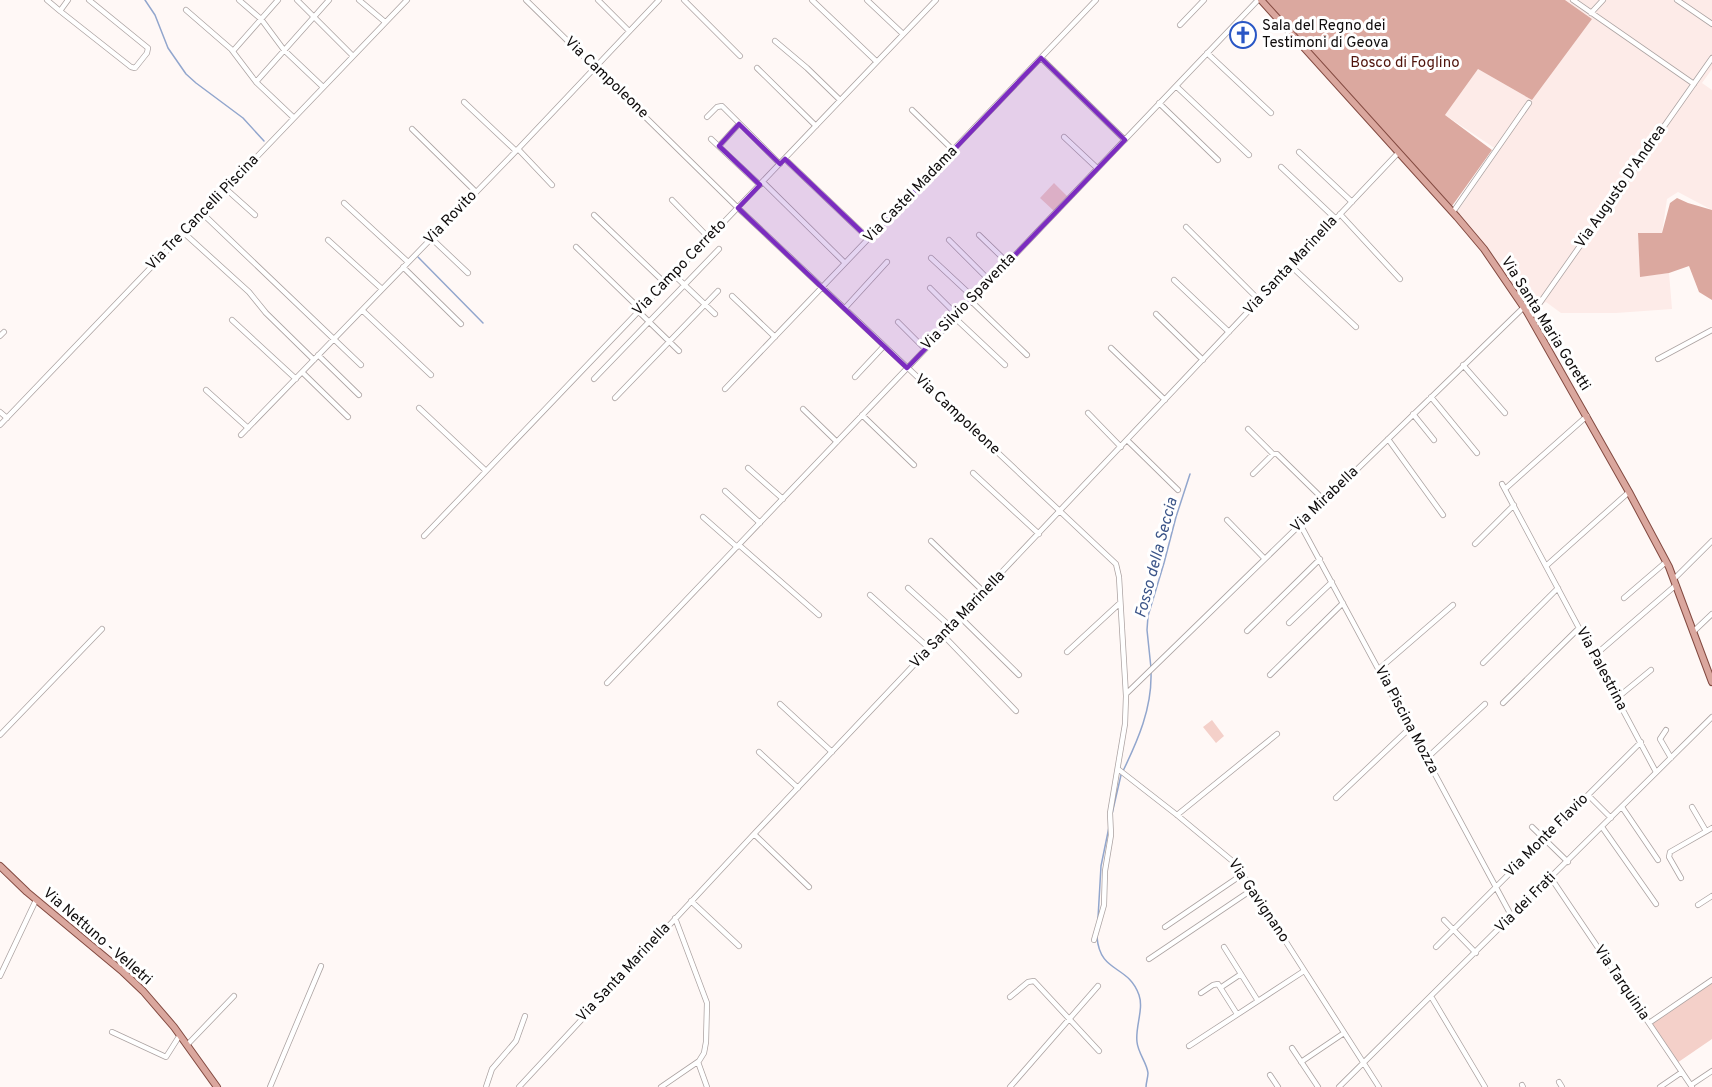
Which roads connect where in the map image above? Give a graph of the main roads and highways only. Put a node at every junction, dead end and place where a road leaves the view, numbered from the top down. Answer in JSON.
{"nodes":[{"id":1,"x":1259,"y":0,"type":"edge"},
{"id":2,"x":1712,"y":682,"type":"edge"},
{"id":3,"x":0,"y":866,"type":"edge"},
{"id":4,"x":217,"y":1087,"type":"edge"}],
"edges":[{"from":1,"to":2,"type":"main road","name":"Via Santa Maria Goretti"},
{"from":3,"to":4,"type":"main road","name":"Via Nettuno - Velletri"}]}
